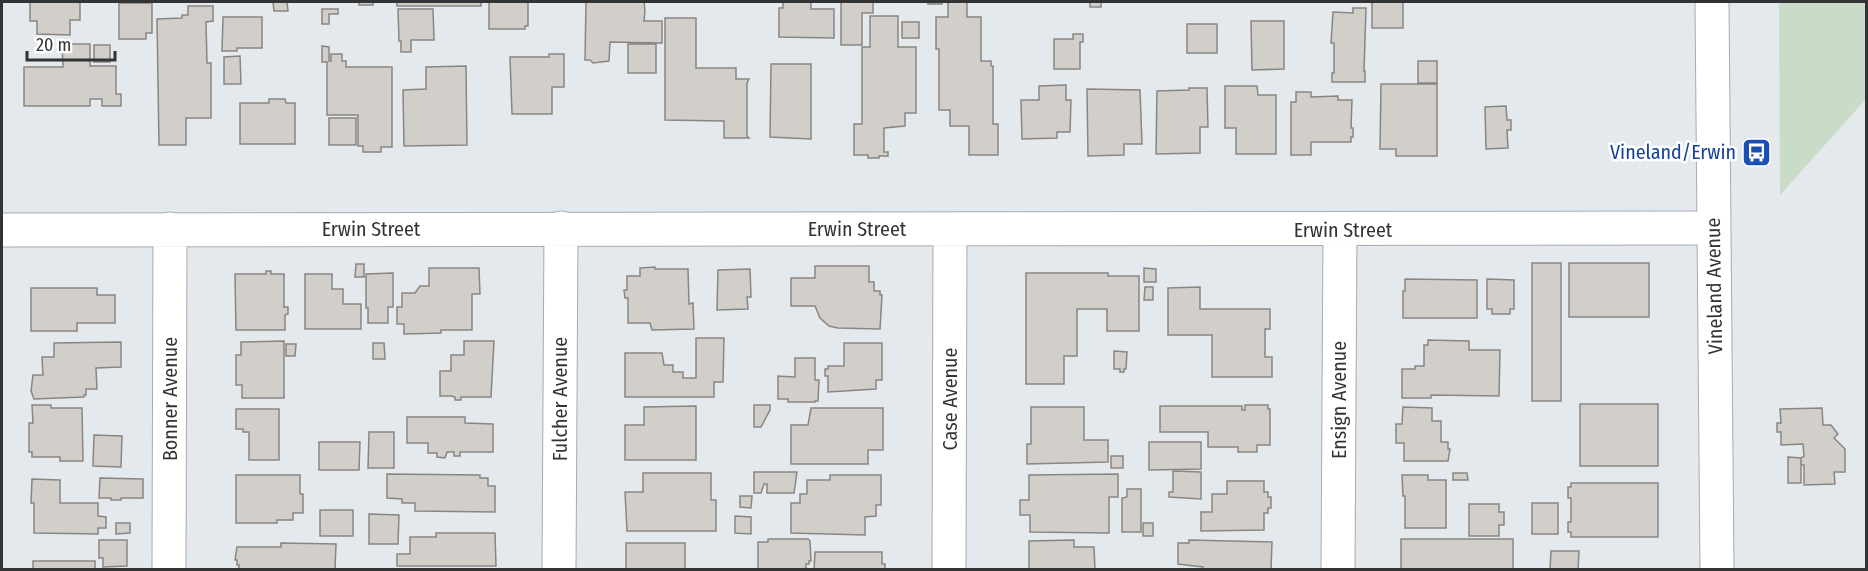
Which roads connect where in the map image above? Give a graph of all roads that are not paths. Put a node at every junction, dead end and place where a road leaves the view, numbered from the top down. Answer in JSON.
{"nodes":[{"id":1,"x":1712,"y":2,"type":"edge"},
{"id":2,"x":561,"y":228,"type":"junction"},
{"id":3,"x":1713,"y":228,"type":"junction"},
{"id":4,"x":170,"y":229,"type":"junction"},
{"id":5,"x":950,"y":229,"type":"junction"},
{"id":6,"x":2,"y":230,"type":"edge"},
{"id":7,"x":1340,"y":230,"type":"junction"},
{"id":8,"x":169,"y":570,"type":"edge"},
{"id":9,"x":559,"y":570,"type":"edge"},
{"id":10,"x":950,"y":570,"type":"edge"},
{"id":11,"x":1338,"y":570,"type":"edge"},
{"id":12,"x":1717,"y":570,"type":"edge"}],
"edges":[{"from":1,"to":3,"type":"street","name":"Vineland Avenue"},
{"from":2,"to":4,"type":"street","name":"Erwin Street"},
{"from":2,"to":5,"type":"street","name":"Erwin Street"},
{"from":2,"to":9,"type":"street","name":"Fulcher Avenue"},
{"from":3,"to":7,"type":"street","name":"Erwin Street"},
{"from":3,"to":12,"type":"street","name":"Vineland Avenue"},
{"from":4,"to":6,"type":"street","name":"Erwin Street"},
{"from":4,"to":8,"type":"street","name":"Bonner Avenue"},
{"from":5,"to":7,"type":"street","name":"Erwin Street"},
{"from":5,"to":10,"type":"street","name":"Case Avenue"},
{"from":7,"to":11,"type":"street","name":"Ensign Avenue"}]}
